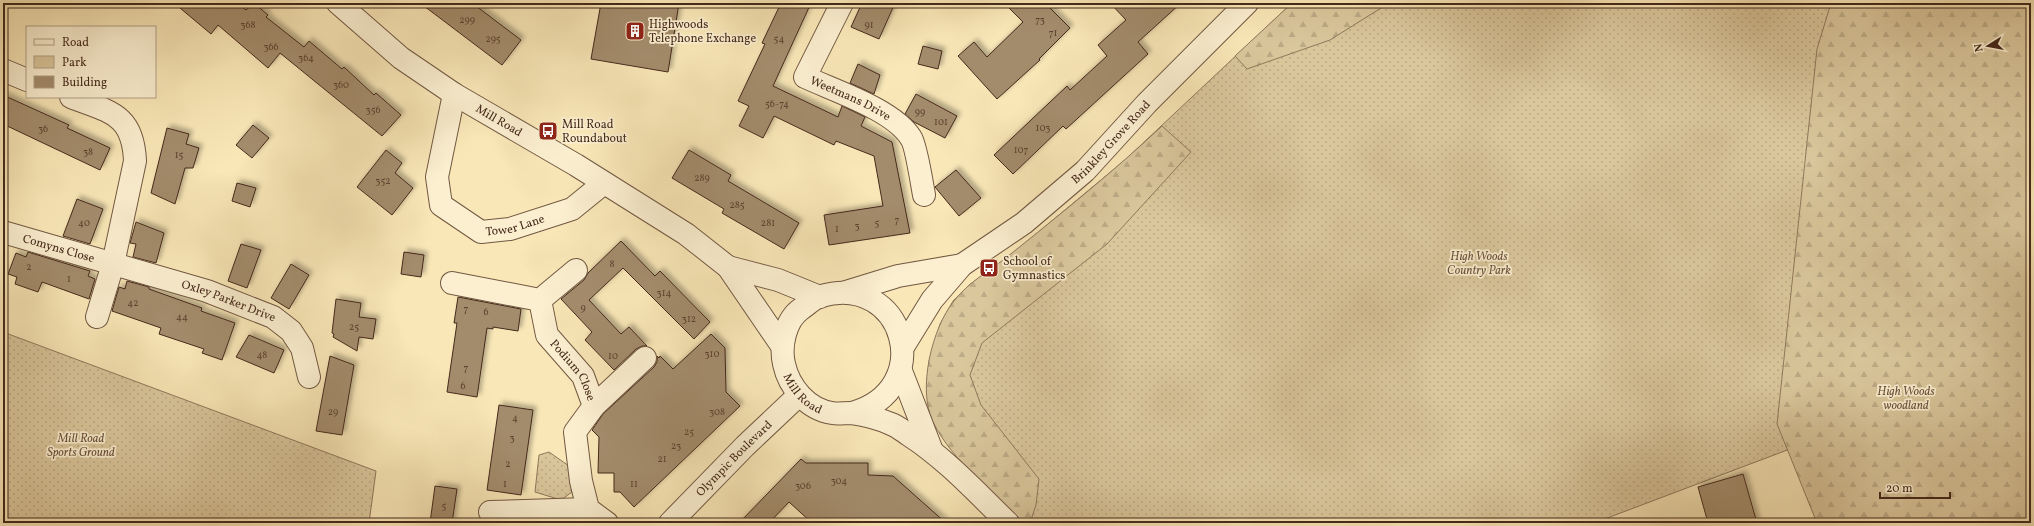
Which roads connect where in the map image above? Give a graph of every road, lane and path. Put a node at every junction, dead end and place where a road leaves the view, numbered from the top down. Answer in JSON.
{"nodes":[{"id":1,"x":842,"y":3,"type":"edge"},
{"id":2,"x":1247,"y":3,"type":"edge"},
{"id":3,"x":350,"y":7,"type":"edge"},
{"id":4,"x":3,"y":70,"type":"edge"},
{"id":5,"x":26,"y":80,"type":"edge"},
{"id":6,"x":454,"y":94,"type":"junction"},
{"id":7,"x":74,"y":98,"type":"edge"},
{"id":8,"x":604,"y":183,"type":"junction"},
{"id":9,"x":924,"y":195,"type":"dead end"},
{"id":10,"x":3,"y":232,"type":"edge"},
{"id":11,"x":113,"y":264,"type":"junction"},
{"id":12,"x":962,"y":265,"type":"junction"},
{"id":13,"x":728,"y":267,"type":"junction"},
{"id":14,"x":576,"y":270,"type":"dead end"},
{"id":15,"x":452,"y":283,"type":"dead end"},
{"id":16,"x":845,"y":292,"type":"junction"},
{"id":17,"x":820,"y":297,"type":"junction"},
{"id":18,"x":540,"y":300,"type":"junction"},
{"id":19,"x":97,"y":317,"type":"dead end"},
{"id":20,"x":782,"y":346,"type":"junction"},
{"id":21,"x":903,"y":347,"type":"junction"},
{"id":22,"x":645,"y":358,"type":"dead end"},
{"id":23,"x":901,"y":370,"type":"junction"},
{"id":24,"x":309,"y":377,"type":"dead end"},
{"id":25,"x":799,"y":395,"type":"junction"},
{"id":26,"x":594,"y":406,"type":"junction"},
{"id":27,"x":852,"y":413,"type":"junction"},
{"id":28,"x":932,"y":451,"type":"junction"},
{"id":29,"x":588,"y":509,"type":"junction"},
{"id":30,"x":490,"y":512,"type":"dead end"},
{"id":31,"x":607,"y":523,"type":"edge"},
{"id":32,"x":670,"y":523,"type":"edge"},
{"id":33,"x":1008,"y":523,"type":"edge"}],
"edges":[{"from":1,"to":9,"type":"street","name":"Weetmans Drive"},
{"from":2,"to":12,"type":"street","name":"Brinkley Grove Road"},
{"from":3,"to":6,"type":"street","name":"Mill Road"},
{"from":4,"to":5,"type":"street"},
{"from":6,"to":8,"type":"street","name":"Mill Road"},
{"from":6,"to":8,"type":"street","name":"Tower Lane"},
{"from":7,"to":11,"type":"street"},
{"from":8,"to":13,"type":"street","name":"Mill Road"},
{"from":10,"to":11,"type":"street","name":"Comyns Close"},
{"from":11,"to":19,"type":"street"},
{"from":11,"to":24,"type":"street","name":"Oxley Parker Drive"},
{"from":12,"to":16,"type":"street","name":"Brinkley Grove Road"},
{"from":12,"to":21,"type":"street","name":"Brinkley Grove Road"},
{"from":13,"to":17,"type":"street","name":"Mill Road"},
{"from":13,"to":20,"type":"street","name":"Mill Road"},
{"from":14,"to":18,"type":"street"},
{"from":15,"to":18,"type":"street"},
{"from":16,"to":17,"type":"street","name":"Mill Road"},
{"from":16,"to":21,"type":"street","name":"Mill Road"},
{"from":17,"to":20,"type":"street","name":"Mill Road"},
{"from":18,"to":26,"type":"street","name":"Podium Close"},
{"from":20,"to":25,"type":"street","name":"Mill Road"},
{"from":21,"to":23,"type":"street","name":"Mill Road"},
{"from":22,"to":26,"type":"street"},
{"from":23,"to":27,"type":"street","name":"Mill Road"},
{"from":23,"to":28,"type":"street","name":"Mill Road"},
{"from":25,"to":27,"type":"street","name":"Mill Road"},
{"from":25,"to":32,"type":"street","name":"Olympic Boulevard"},
{"from":26,"to":29,"type":"street","name":"Podium Close"},
{"from":27,"to":28,"type":"street","name":"Mill Road"},
{"from":28,"to":33,"type":"street","name":"Mill Road"},
{"from":29,"to":30,"type":"street"},
{"from":29,"to":31,"type":"street"}]}
